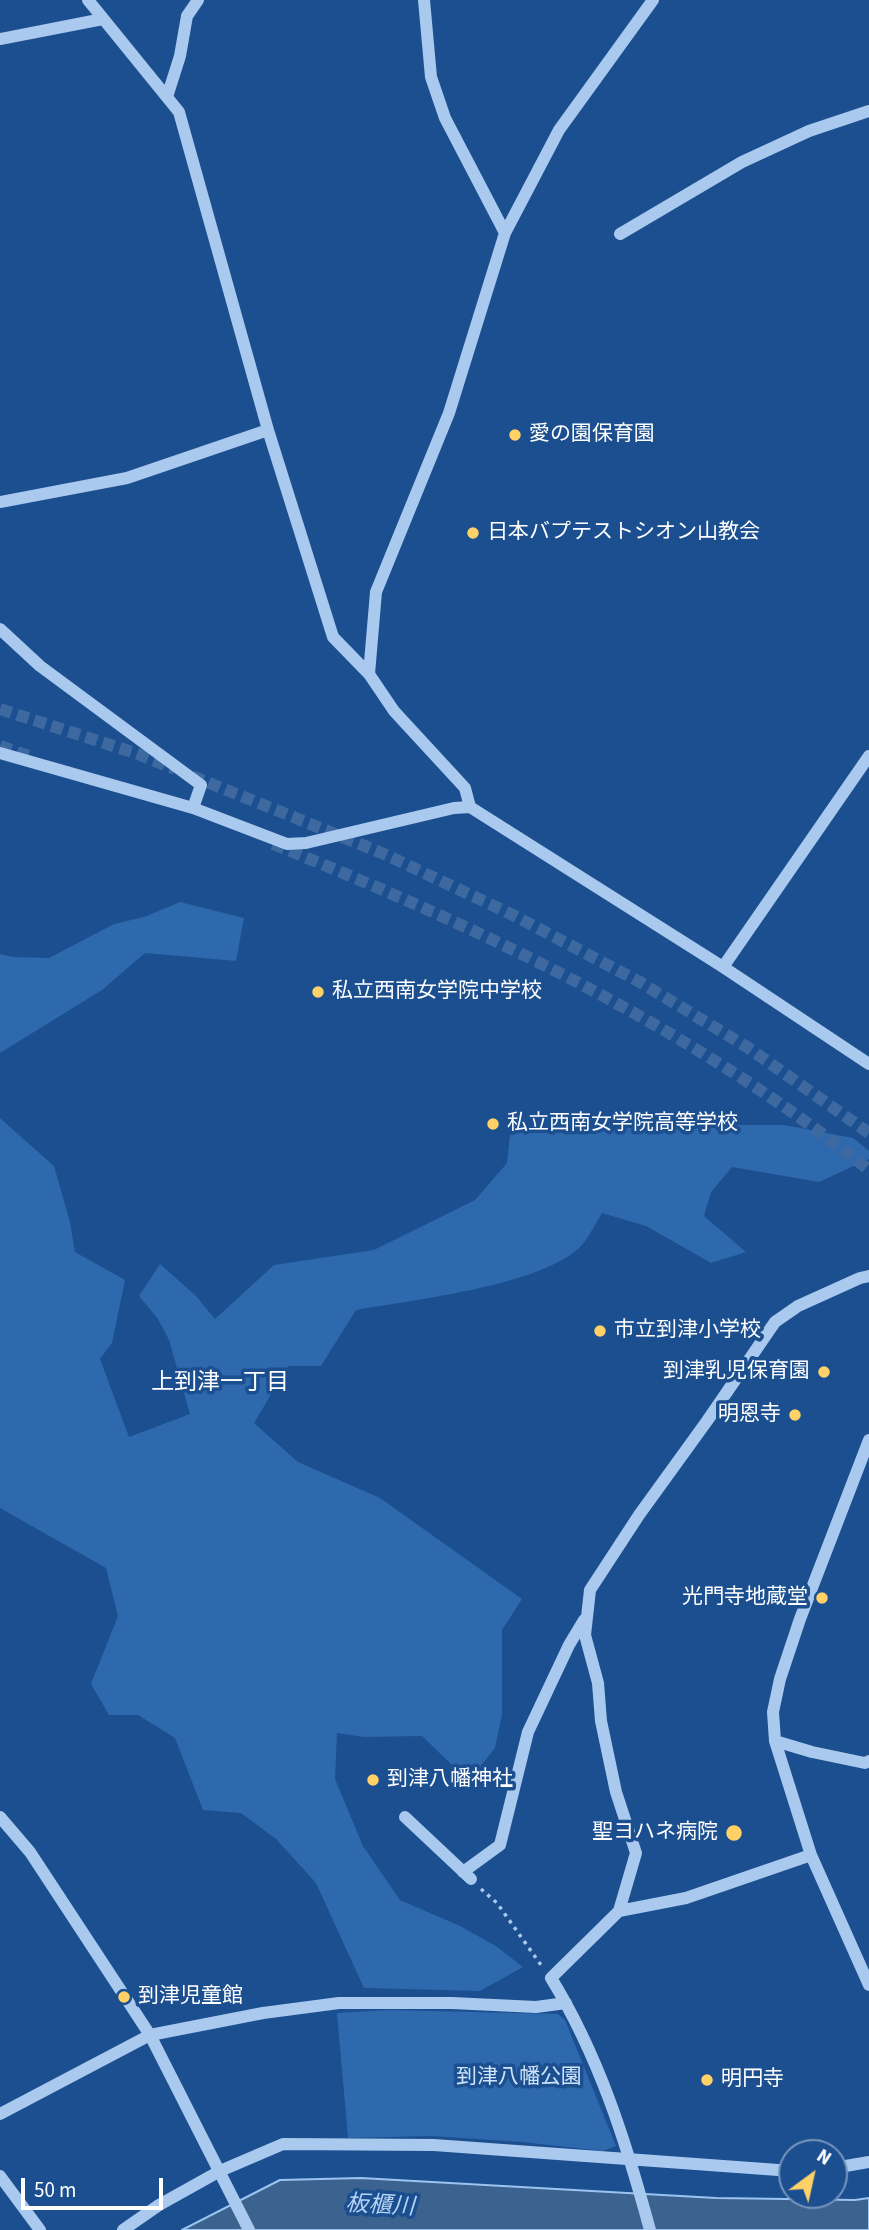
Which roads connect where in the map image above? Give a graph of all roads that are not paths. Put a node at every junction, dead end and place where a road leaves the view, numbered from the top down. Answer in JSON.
{"nodes":[{"id":1,"x":89,"y":0,"type":"edge"},
{"id":2,"x":198,"y":0,"type":"edge"},
{"id":3,"x":424,"y":0,"type":"edge"},
{"id":4,"x":653,"y":0,"type":"edge"},
{"id":5,"x":103,"y":19,"type":"junction"},
{"id":6,"x":0,"y":39,"type":"edge"},
{"id":7,"x":167,"y":97,"type":"junction"},
{"id":8,"x":869,"y":111,"type":"edge"},
{"id":9,"x":505,"y":233,"type":"junction"},
{"id":10,"x":620,"y":234,"type":"dead end"},
{"id":11,"x":268,"y":430,"type":"junction"},
{"id":12,"x":0,"y":502,"type":"edge"},
{"id":13,"x":0,"y":629,"type":"edge"},
{"id":14,"x":369,"y":674,"type":"junction"},
{"id":15,"x":0,"y":753,"type":"edge"},
{"id":16,"x":869,"y":756,"type":"edge"},
{"id":17,"x":470,"y":807,"type":"junction"},
{"id":18,"x":192,"y":808,"type":"junction"},
{"id":19,"x":723,"y":967,"type":"junction"},
{"id":20,"x":869,"y":1064,"type":"edge"},
{"id":21,"x":869,"y":1276,"type":"edge"},
{"id":22,"x":869,"y":1440,"type":"edge"},
{"id":23,"x":586,"y":1617,"type":"junction"},
{"id":24,"x":775,"y":1741,"type":"junction"},
{"id":25,"x":869,"y":1761,"type":"edge"},
{"id":26,"x":0,"y":1817,"type":"edge"},
{"id":27,"x":405,"y":1818,"type":"dead end"},
{"id":28,"x":811,"y":1855,"type":"junction"},
{"id":29,"x":619,"y":1912,"type":"junction"},
{"id":30,"x":869,"y":1984,"type":"edge"},
{"id":31,"x":566,"y":2003,"type":"junction"},
{"id":32,"x":150,"y":2035,"type":"junction"},
{"id":33,"x":0,"y":2114,"type":"edge"},
{"id":34,"x":631,"y":2159,"type":"junction"},
{"id":35,"x":869,"y":2162,"type":"edge"},
{"id":36,"x":848,"y":2166,"type":"edge"},
{"id":37,"x":778,"y":2170,"type":"edge"},
{"id":38,"x":220,"y":2171,"type":"junction"},
{"id":39,"x":0,"y":2176,"type":"edge"},
{"id":40,"x":40,"y":2230,"type":"edge"},
{"id":41,"x":123,"y":2230,"type":"edge"},
{"id":42,"x":249,"y":2230,"type":"edge"},
{"id":43,"x":650,"y":2230,"type":"edge"}],
"edges":[{"from":1,"to":5,"type":"street"},
{"from":2,"to":7,"type":"street"},
{"from":3,"to":9,"type":"street"},
{"from":4,"to":9,"type":"street"},
{"from":5,"to":6,"type":"street"},
{"from":5,"to":7,"type":"street"},
{"from":7,"to":11,"type":"street"},
{"from":8,"to":10,"type":"street"},
{"from":9,"to":14,"type":"street"},
{"from":11,"to":12,"type":"street"},
{"from":11,"to":14,"type":"street"},
{"from":13,"to":18,"type":"street"},
{"from":14,"to":17,"type":"street"},
{"from":15,"to":18,"type":"street"},
{"from":16,"to":19,"type":"street"},
{"from":17,"to":18,"type":"street"},
{"from":17,"to":19,"type":"street"},
{"from":19,"to":20,"type":"street"},
{"from":21,"to":23,"type":"street"},
{"from":22,"to":24,"type":"street"},
{"from":23,"to":27,"type":"street"},
{"from":23,"to":29,"type":"street"},
{"from":24,"to":25,"type":"street"},
{"from":24,"to":28,"type":"street"},
{"from":26,"to":32,"type":"street"},
{"from":28,"to":29,"type":"street"},
{"from":28,"to":30,"type":"street"},
{"from":29,"to":31,"type":"street"},
{"from":31,"to":32,"type":"street"},
{"from":31,"to":34,"type":"street"},
{"from":32,"to":33,"type":"street"},
{"from":32,"to":38,"type":"street"},
{"from":34,"to":37,"type":"street"},
{"from":34,"to":38,"type":"street"},
{"from":34,"to":43,"type":"street"},
{"from":35,"to":36,"type":"street"},
{"from":38,"to":41,"type":"street"},
{"from":38,"to":42,"type":"street"},
{"from":39,"to":40,"type":"street"}]}
